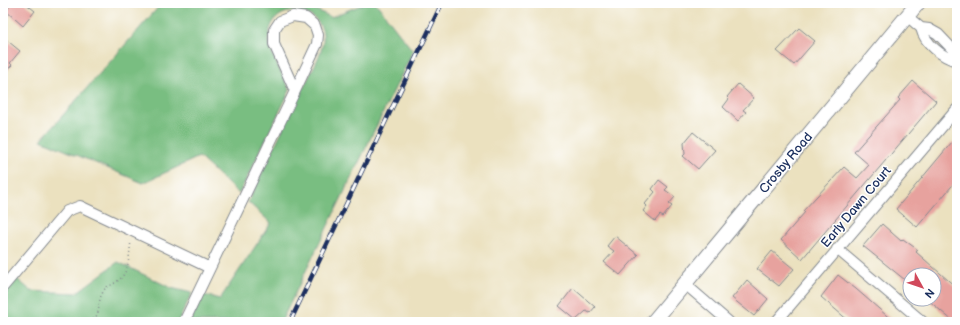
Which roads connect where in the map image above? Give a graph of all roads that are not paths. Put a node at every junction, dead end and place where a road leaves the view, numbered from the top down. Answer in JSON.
{"nodes":[{"id":1,"x":918,"y":3,"type":"edge"},
{"id":2,"x":907,"y":16,"type":"junction"},
{"id":3,"x":921,"y":28,"type":"junction"},
{"id":4,"x":954,"y":50,"type":"edge"},
{"id":5,"x":943,"y":55,"type":"junction"},
{"id":6,"x":957,"y":61,"type":"edge"},
{"id":7,"x":295,"y":90,"type":"junction"},
{"id":8,"x":957,"y":109,"type":"edge"},
{"id":9,"x":837,"y":249,"type":"junction"},
{"id":10,"x":210,"y":268,"type":"junction"},
{"id":11,"x":685,"y":284,"type":"junction"},
{"id":12,"x":3,"y":286,"type":"edge"},
{"id":13,"x":184,"y":322,"type":"edge"},
{"id":14,"x":653,"y":322,"type":"edge"},
{"id":15,"x":730,"y":322,"type":"edge"},
{"id":16,"x":776,"y":322,"type":"edge"},
{"id":17,"x":923,"y":322,"type":"edge"}],
"edges":[{"from":1,"to":2,"type":"street","name":"Crosby Road"},
{"from":2,"to":3,"type":"street"},
{"from":2,"to":11,"type":"street","name":"Crosby Road"},
{"from":3,"to":4,"type":"street"},
{"from":3,"to":5,"type":"street"},
{"from":4,"to":5,"type":"street"},
{"from":5,"to":6,"type":"street"},
{"from":7,"to":7,"type":"street"},
{"from":7,"to":10,"type":"street"},
{"from":8,"to":9,"type":"street","name":"Early Dawn Court"},
{"from":9,"to":16,"type":"street","name":"Early Dawn Court"},
{"from":9,"to":17,"type":"street"},
{"from":10,"to":12,"type":"street"},
{"from":10,"to":13,"type":"street"},
{"from":11,"to":14,"type":"street","name":"Crosby Road"},
{"from":11,"to":15,"type":"street"}]}
